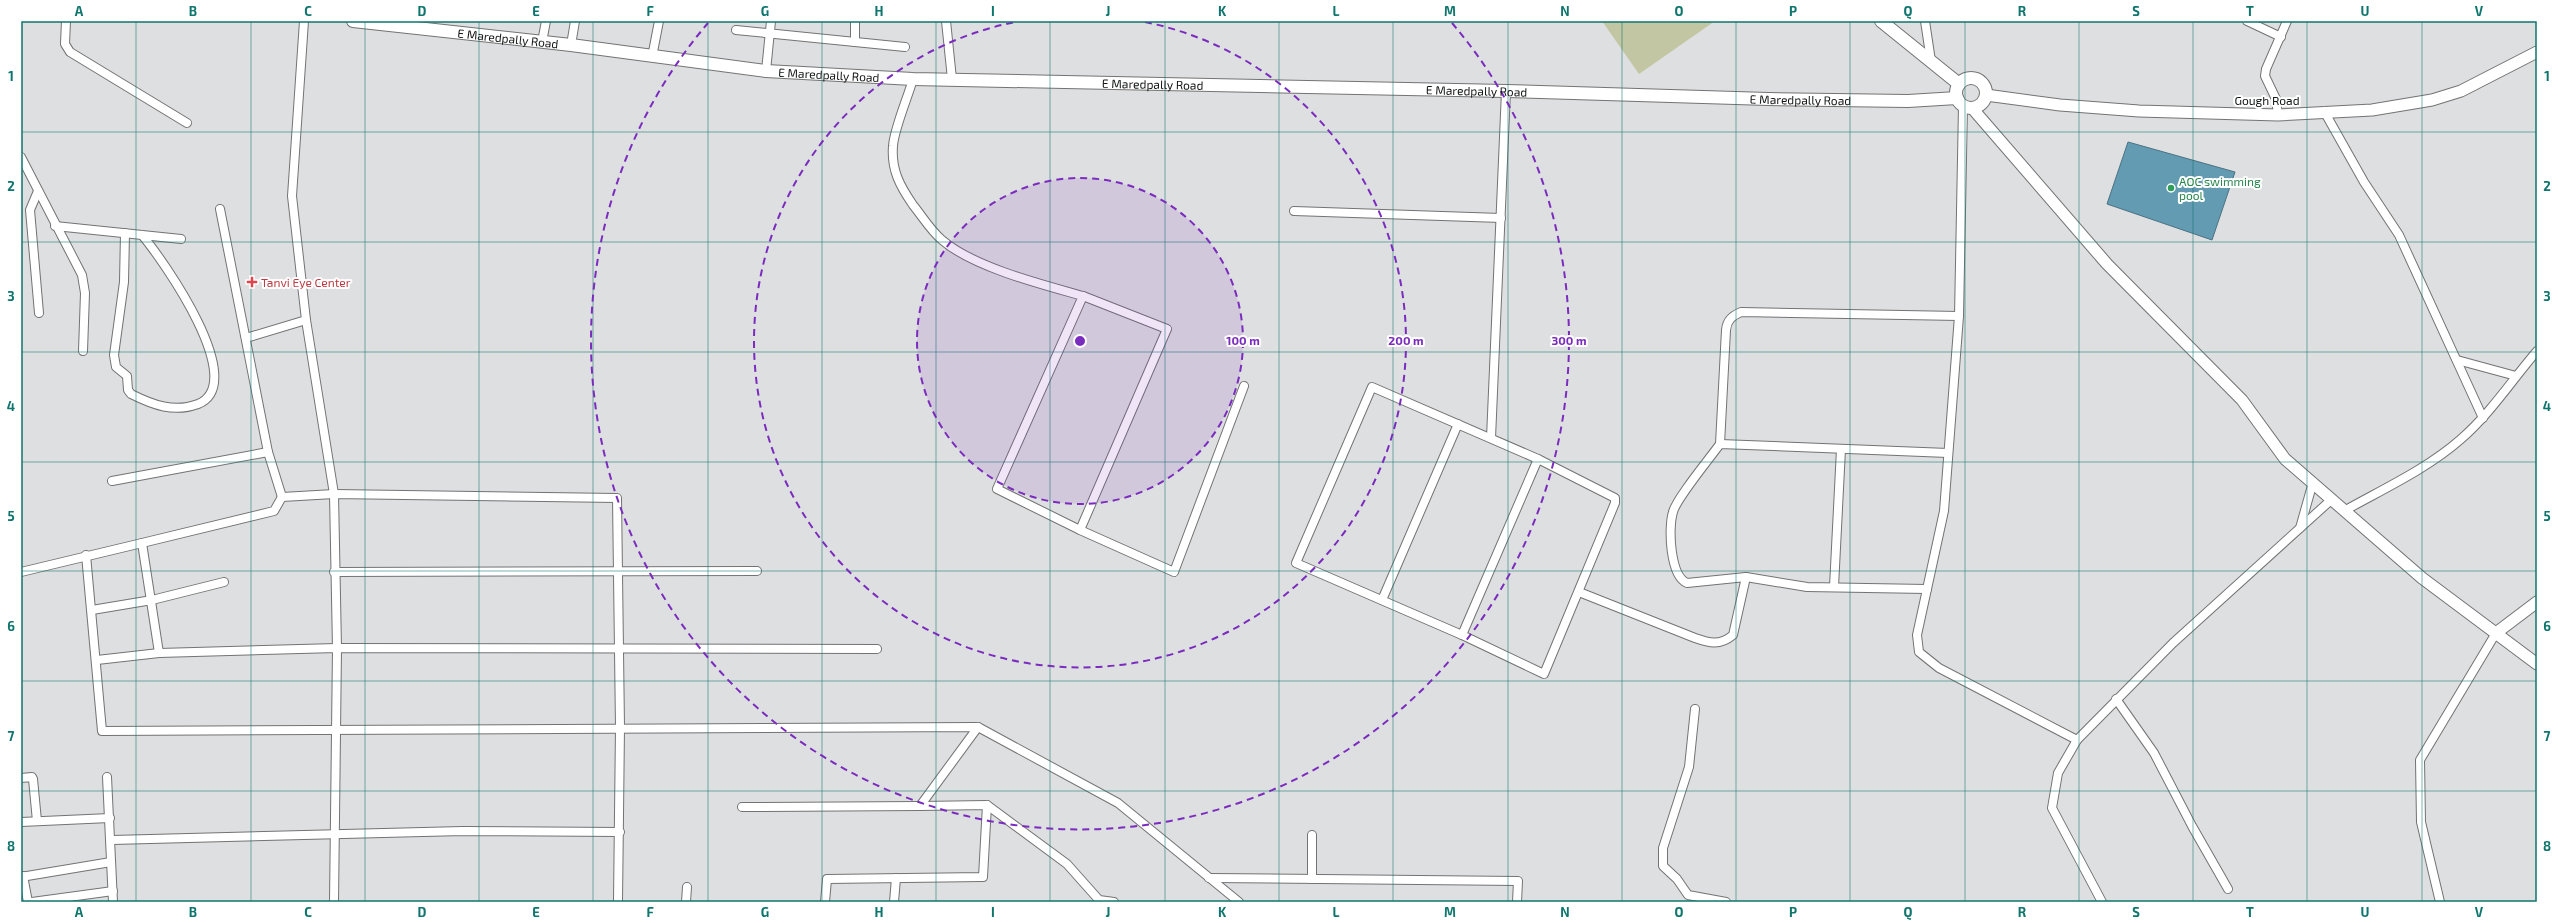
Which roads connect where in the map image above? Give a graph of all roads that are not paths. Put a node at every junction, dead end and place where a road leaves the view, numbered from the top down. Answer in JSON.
{"nodes":[{"id":1,"x":66,"y":21,"type":"edge"},
{"id":2,"x":304,"y":21,"type":"edge"},
{"id":3,"x":353,"y":21,"type":"edge"},
{"id":4,"x":546,"y":21,"type":"edge"},
{"id":5,"x":575,"y":21,"type":"edge"},
{"id":6,"x":659,"y":21,"type":"edge"},
{"id":7,"x":771,"y":21,"type":"edge"},
{"id":8,"x":855,"y":21,"type":"edge"},
{"id":9,"x":946,"y":21,"type":"edge"},
{"id":10,"x":1881,"y":21,"type":"edge"},
{"id":11,"x":1925,"y":21,"type":"edge"},
{"id":12,"x":2247,"y":21,"type":"edge"},
{"id":13,"x":2287,"y":21,"type":"edge"},
{"id":14,"x":405,"y":24,"type":"edge"},
{"id":15,"x":736,"y":30,"type":"dead end"},
{"id":16,"x":770,"y":33,"type":"junction"},
{"id":17,"x":2281,"y":37,"type":"junction"},
{"id":18,"x":542,"y":42,"type":"junction"},
{"id":19,"x":855,"y":42,"type":"junction"},
{"id":20,"x":571,"y":45,"type":"junction"},
{"id":21,"x":906,"y":47,"type":"dead end"},
{"id":22,"x":2537,"y":52,"type":"edge"},
{"id":23,"x":652,"y":57,"type":"junction"},
{"id":24,"x":1931,"y":61,"type":"junction"},
{"id":25,"x":766,"y":71,"type":"junction"},
{"id":26,"x":913,"y":79,"type":"junction"},
{"id":27,"x":952,"y":79,"type":"junction"},
{"id":28,"x":1959,"y":84,"type":"junction"},
{"id":29,"x":1506,"y":91,"type":"junction"},
{"id":30,"x":1986,"y":95,"type":"junction"},
{"id":31,"x":1964,"y":104,"type":"junction"},
{"id":32,"x":2324,"y":111,"type":"junction"},
{"id":33,"x":2278,"y":115,"type":"junction"},
{"id":34,"x":187,"y":123,"type":"dead end"},
{"id":35,"x":21,"y":157,"type":"edge"},
{"id":36,"x":38,"y":191,"type":"junction"},
{"id":37,"x":220,"y":209,"type":"dead end"},
{"id":38,"x":1294,"y":211,"type":"dead end"},
{"id":39,"x":1501,"y":218,"type":"junction"},
{"id":40,"x":55,"y":226,"type":"junction"},
{"id":41,"x":125,"y":233,"type":"junction"},
{"id":42,"x":142,"y":235,"type":"junction"},
{"id":43,"x":181,"y":239,"type":"dead end"},
{"id":44,"x":1083,"y":296,"type":"junction"},
{"id":45,"x":39,"y":313,"type":"dead end"},
{"id":46,"x":1958,"y":316,"type":"junction"},
{"id":47,"x":306,"y":320,"type":"junction"},
{"id":48,"x":246,"y":338,"type":"junction"},
{"id":49,"x":83,"y":351,"type":"dead end"},
{"id":50,"x":2537,"y":351,"type":"edge"},
{"id":51,"x":2457,"y":360,"type":"junction"},
{"id":52,"x":2516,"y":376,"type":"junction"},
{"id":53,"x":1244,"y":386,"type":"dead end"},
{"id":54,"x":2483,"y":418,"type":"junction"},
{"id":55,"x":1458,"y":424,"type":"junction"},
{"id":56,"x":1491,"y":438,"type":"junction"},
{"id":57,"x":1720,"y":444,"type":"junction"},
{"id":58,"x":1841,"y":449,"type":"junction"},
{"id":59,"x":268,"y":452,"type":"junction"},
{"id":60,"x":1948,"y":453,"type":"junction"},
{"id":61,"x":1538,"y":459,"type":"junction"},
{"id":62,"x":112,"y":481,"type":"dead end"},
{"id":63,"x":2314,"y":482,"type":"junction"},
{"id":64,"x":334,"y":494,"type":"junction"},
{"id":65,"x":282,"y":497,"type":"junction"},
{"id":66,"x":2331,"y":500,"type":"junction"},
{"id":67,"x":2344,"y":512,"type":"junction"},
{"id":68,"x":2300,"y":528,"type":"junction"},
{"id":69,"x":1080,"y":530,"type":"junction"},
{"id":70,"x":142,"y":543,"type":"junction"},
{"id":71,"x":86,"y":555,"type":"junction"},
{"id":72,"x":618,"y":570,"type":"junction"},
{"id":73,"x":757,"y":571,"type":"dead end"},
{"id":74,"x":21,"y":572,"type":"edge"},
{"id":75,"x":334,"y":572,"type":"junction"},
{"id":76,"x":1746,"y":577,"type":"junction"},
{"id":77,"x":224,"y":582,"type":"dead end"},
{"id":78,"x":1834,"y":587,"type":"junction"},
{"id":79,"x":1927,"y":589,"type":"junction"},
{"id":80,"x":1578,"y":592,"type":"junction"},
{"id":81,"x":152,"y":600,"type":"junction"},
{"id":82,"x":1382,"y":600,"type":"junction"},
{"id":83,"x":2537,"y":602,"type":"edge"},
{"id":84,"x":92,"y":610,"type":"junction"},
{"id":85,"x":2496,"y":633,"type":"junction"},
{"id":86,"x":1462,"y":635,"type":"junction"},
{"id":87,"x":336,"y":648,"type":"junction"},
{"id":88,"x":618,"y":649,"type":"junction"},
{"id":89,"x":877,"y":649,"type":"dead end"},
{"id":90,"x":159,"y":653,"type":"junction"},
{"id":91,"x":97,"y":660,"type":"junction"},
{"id":92,"x":2537,"y":664,"type":"edge"},
{"id":93,"x":2116,"y":699,"type":"junction"},
{"id":94,"x":1695,"y":709,"type":"dead end"},
{"id":95,"x":620,"y":727,"type":"junction"},
{"id":96,"x":978,"y":727,"type":"junction"},
{"id":97,"x":334,"y":729,"type":"junction"},
{"id":98,"x":2077,"y":740,"type":"junction"},
{"id":99,"x":107,"y":777,"type":"dead end"},
{"id":100,"x":21,"y":778,"type":"edge"},
{"id":101,"x":987,"y":805,"type":"junction"},
{"id":102,"x":742,"y":806,"type":"dead end"},
{"id":103,"x":920,"y":806,"type":"junction"},
{"id":104,"x":110,"y":818,"type":"junction"},
{"id":105,"x":37,"y":821,"type":"junction"},
{"id":106,"x":21,"y":822,"type":"edge"},
{"id":107,"x":620,"y":832,"type":"junction"},
{"id":108,"x":334,"y":835,"type":"junction"},
{"id":109,"x":1312,"y":835,"type":"dead end"},
{"id":110,"x":112,"y":840,"type":"junction"},
{"id":111,"x":111,"y":862,"type":"junction"},
{"id":112,"x":22,"y":877,"type":"edge"},
{"id":113,"x":896,"y":878,"type":"junction"},
{"id":114,"x":1209,"y":878,"type":"junction"},
{"id":115,"x":1312,"y":878,"type":"junction"},
{"id":116,"x":687,"y":887,"type":"dead end"},
{"id":117,"x":2228,"y":889,"type":"dead end"},
{"id":118,"x":113,"y":891,"type":"junction"},
{"id":119,"x":1099,"y":901,"type":"edge"},
{"id":120,"x":28,"y":902,"type":"edge"},
{"id":121,"x":32,"y":902,"type":"edge"},
{"id":122,"x":113,"y":902,"type":"edge"},
{"id":123,"x":334,"y":902,"type":"edge"},
{"id":124,"x":618,"y":902,"type":"edge"},
{"id":125,"x":686,"y":902,"type":"edge"},
{"id":126,"x":825,"y":902,"type":"edge"},
{"id":127,"x":894,"y":902,"type":"edge"},
{"id":128,"x":1114,"y":902,"type":"edge"},
{"id":129,"x":1239,"y":902,"type":"edge"},
{"id":130,"x":1517,"y":902,"type":"edge"},
{"id":131,"x":1726,"y":902,"type":"edge"},
{"id":132,"x":2102,"y":902,"type":"edge"},
{"id":133,"x":2440,"y":902,"type":"edge"}],
"edges":[{"from":1,"to":34,"type":"street"},
{"from":2,"to":47,"type":"street"},
{"from":3,"to":14,"type":"main road","name":"E Maredpally Road"},
{"from":4,"to":18,"type":"street"},
{"from":5,"to":20,"type":"street"},
{"from":6,"to":23,"type":"street"},
{"from":7,"to":16,"type":"street"},
{"from":8,"to":19,"type":"street"},
{"from":9,"to":27,"type":"street"},
{"from":10,"to":24,"type":"main road"},
{"from":11,"to":24,"type":"street"},
{"from":12,"to":17,"type":"street"},
{"from":13,"to":17,"type":"street"},
{"from":14,"to":18,"type":"main road","name":"E Maredpally Road"},
{"from":15,"to":16,"type":"street"},
{"from":16,"to":19,"type":"street"},
{"from":16,"to":25,"type":"street"},
{"from":17,"to":33,"type":"street"},
{"from":18,"to":20,"type":"main road","name":"E Maredpally Road"},
{"from":19,"to":21,"type":"street"},
{"from":20,"to":23,"type":"main road","name":"E Maredpally Road"},
{"from":22,"to":32,"type":"street","name":"Gough Road"},
{"from":23,"to":25,"type":"main road","name":"E Maredpally Road"},
{"from":24,"to":28,"type":"main road"},
{"from":25,"to":26,"type":"main road","name":"E Maredpally Road"},
{"from":26,"to":27,"type":"main road","name":"E Maredpally Road"},
{"from":26,"to":44,"type":"street"},
{"from":27,"to":29,"type":"main road","name":"E Maredpally Road"},
{"from":28,"to":30,"type":"main road"},
{"from":28,"to":31,"type":"main road"},
{"from":29,"to":31,"type":"main road","name":"E Maredpally Road"},
{"from":29,"to":39,"type":"street"},
{"from":30,"to":31,"type":"main road"},
{"from":30,"to":33,"type":"street","name":"Gough Road"},
{"from":31,"to":46,"type":"street"},
{"from":31,"to":63,"type":"street"},
{"from":32,"to":33,"type":"street","name":"Gough Road"},
{"from":32,"to":51,"type":"street"},
{"from":35,"to":36,"type":"street"},
{"from":36,"to":40,"type":"street"},
{"from":36,"to":45,"type":"street"},
{"from":37,"to":48,"type":"street"},
{"from":38,"to":39,"type":"street"},
{"from":39,"to":56,"type":"street"},
{"from":40,"to":41,"type":"street"},
{"from":40,"to":49,"type":"street"},
{"from":41,"to":42,"type":"street"},
{"from":41,"to":42,"type":"street"},
{"from":42,"to":43,"type":"street"},
{"from":44,"to":69,"type":"street"},
{"from":44,"to":69,"type":"street"},
{"from":46,"to":57,"type":"street"},
{"from":46,"to":60,"type":"street"},
{"from":47,"to":48,"type":"street"},
{"from":47,"to":64,"type":"street"},
{"from":48,"to":59,"type":"street"},
{"from":50,"to":52,"type":"street"},
{"from":51,"to":52,"type":"street"},
{"from":51,"to":54,"type":"street"},
{"from":52,"to":54,"type":"street"},
{"from":53,"to":69,"type":"street"},
{"from":54,"to":67,"type":"street"},
{"from":55,"to":56,"type":"street"},
{"from":55,"to":82,"type":"street"},
{"from":55,"to":82,"type":"street"},
{"from":56,"to":61,"type":"street"},
{"from":57,"to":58,"type":"street"},
{"from":57,"to":76,"type":"street"},
{"from":58,"to":60,"type":"street"},
{"from":58,"to":78,"type":"street"},
{"from":59,"to":62,"type":"street"},
{"from":59,"to":65,"type":"street"},
{"from":60,"to":79,"type":"street"},
{"from":61,"to":80,"type":"street"},
{"from":61,"to":86,"type":"street"},
{"from":63,"to":66,"type":"street"},
{"from":63,"to":68,"type":"street"},
{"from":64,"to":65,"type":"street"},
{"from":64,"to":72,"type":"street"},
{"from":64,"to":75,"type":"street"},
{"from":65,"to":70,"type":"street"},
{"from":66,"to":67,"type":"street"},
{"from":66,"to":68,"type":"street"},
{"from":67,"to":85,"type":"street"},
{"from":68,"to":93,"type":"street"},
{"from":70,"to":71,"type":"street"},
{"from":70,"to":81,"type":"street"},
{"from":71,"to":74,"type":"street"},
{"from":71,"to":84,"type":"street"},
{"from":72,"to":73,"type":"street"},
{"from":72,"to":75,"type":"street"},
{"from":72,"to":88,"type":"street"},
{"from":75,"to":87,"type":"street"},
{"from":76,"to":78,"type":"street"},
{"from":76,"to":80,"type":"street"},
{"from":77,"to":81,"type":"street"},
{"from":78,"to":79,"type":"street"},
{"from":79,"to":98,"type":"street"},
{"from":80,"to":86,"type":"street"},
{"from":81,"to":84,"type":"street"},
{"from":81,"to":90,"type":"street"},
{"from":82,"to":86,"type":"street"},
{"from":83,"to":85,"type":"street"},
{"from":84,"to":91,"type":"street"},
{"from":85,"to":92,"type":"street"},
{"from":85,"to":133,"type":"street"},
{"from":87,"to":88,"type":"street"},
{"from":87,"to":90,"type":"street"},
{"from":87,"to":97,"type":"street"},
{"from":88,"to":89,"type":"street"},
{"from":88,"to":95,"type":"street"},
{"from":90,"to":91,"type":"street"},
{"from":91,"to":97,"type":"street"},
{"from":93,"to":98,"type":"street"},
{"from":93,"to":117,"type":"street"},
{"from":94,"to":131,"type":"street"},
{"from":95,"to":96,"type":"street"},
{"from":95,"to":97,"type":"street"},
{"from":95,"to":107,"type":"street"},
{"from":96,"to":103,"type":"street"},
{"from":96,"to":114,"type":"street"},
{"from":97,"to":108,"type":"street"},
{"from":98,"to":132,"type":"street"},
{"from":99,"to":104,"type":"street"},
{"from":100,"to":105,"type":"street"},
{"from":101,"to":103,"type":"street"},
{"from":101,"to":113,"type":"street"},
{"from":101,"to":119,"type":"street"},
{"from":102,"to":103,"type":"street"},
{"from":104,"to":105,"type":"street"},
{"from":104,"to":110,"type":"street"},
{"from":105,"to":106,"type":"street"},
{"from":107,"to":108,"type":"street"},
{"from":107,"to":124,"type":"street"},
{"from":108,"to":110,"type":"street"},
{"from":108,"to":123,"type":"street"},
{"from":109,"to":115,"type":"street"},
{"from":110,"to":111,"type":"street"},
{"from":111,"to":112,"type":"street"},
{"from":111,"to":118,"type":"street"},
{"from":112,"to":120,"type":"street"},
{"from":113,"to":126,"type":"street"},
{"from":113,"to":127,"type":"street"},
{"from":114,"to":115,"type":"street"},
{"from":114,"to":129,"type":"street"},
{"from":115,"to":130,"type":"street"},
{"from":116,"to":125,"type":"street"},
{"from":118,"to":121,"type":"street"},
{"from":118,"to":122,"type":"street"},
{"from":119,"to":128,"type":"street"}]}
